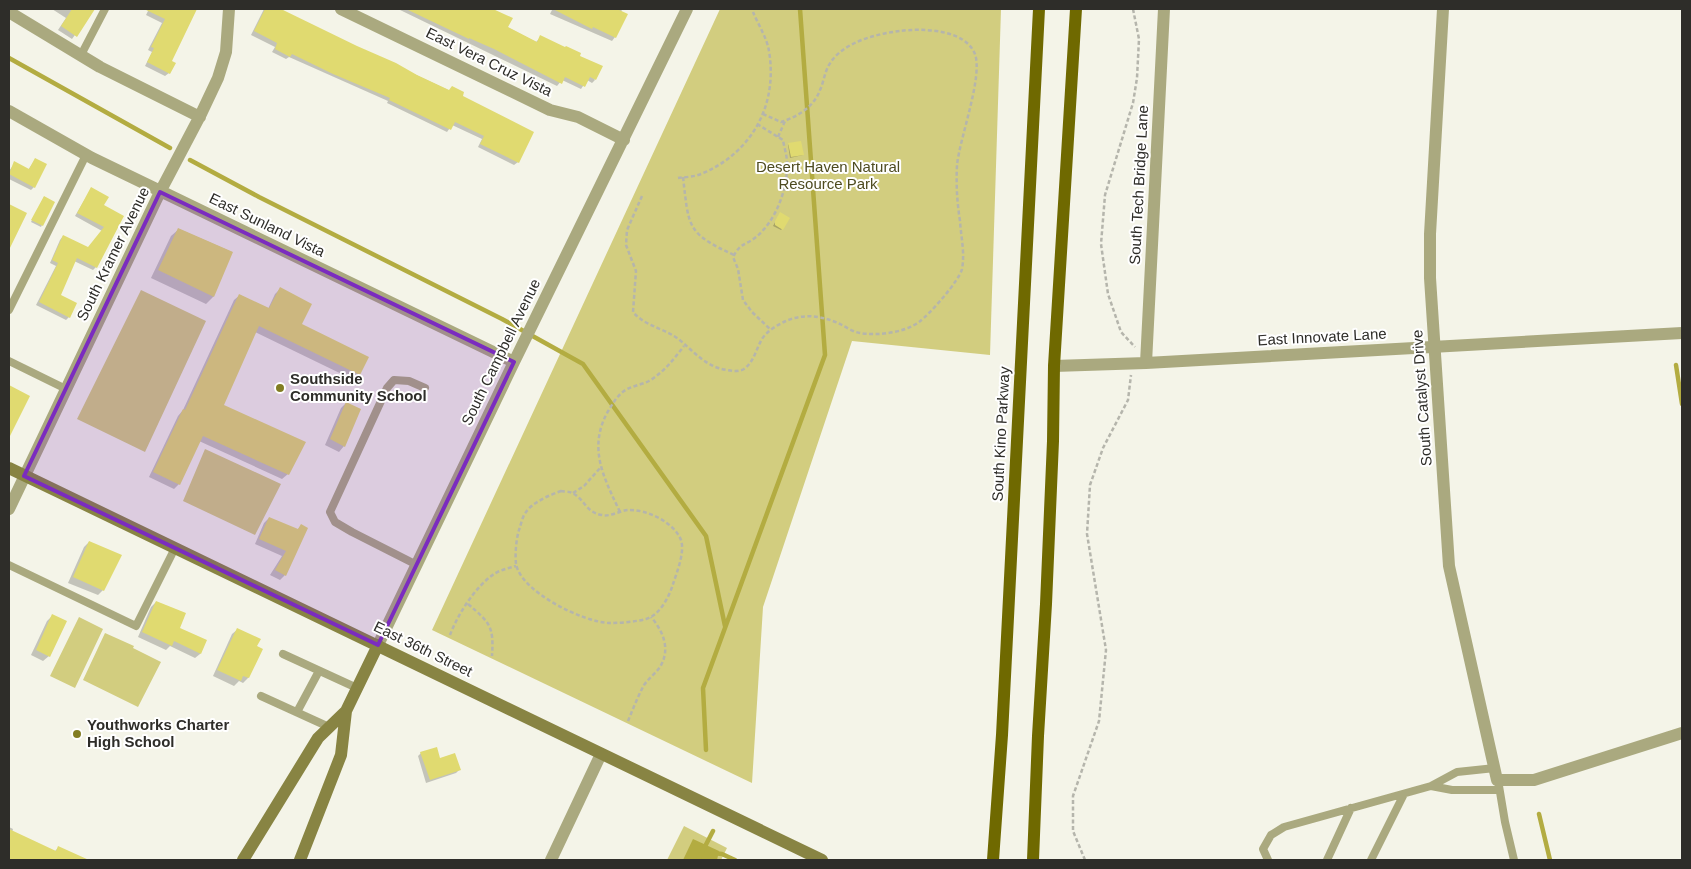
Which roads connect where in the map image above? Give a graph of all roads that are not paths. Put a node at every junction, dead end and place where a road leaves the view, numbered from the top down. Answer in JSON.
{"nodes":[{"id":1,"x":105,"y":9,"type":"edge"},
{"id":2,"x":229,"y":9,"type":"edge"},
{"id":3,"x":341,"y":9,"type":"edge"},
{"id":4,"x":688,"y":9,"type":"edge"},
{"id":5,"x":1039,"y":9,"type":"edge"},
{"id":6,"x":1076,"y":9,"type":"edge"},
{"id":7,"x":1164,"y":9,"type":"edge"},
{"id":8,"x":1443,"y":9,"type":"edge"},
{"id":9,"x":9,"y":12,"type":"edge"},
{"id":10,"x":80,"y":55,"type":"junction"},
{"id":11,"x":9,"y":111,"type":"edge"},
{"id":12,"x":200,"y":117,"type":"junction"},
{"id":13,"x":624,"y":140,"type":"junction"},
{"id":14,"x":86,"y":155,"type":"junction"},
{"id":15,"x":160,"y":192,"type":"junction"},
{"id":16,"x":9,"y":310,"type":"edge"},
{"id":17,"x":1682,"y":333,"type":"edge"},
{"id":18,"x":1434,"y":347,"type":"junction"},
{"id":19,"x":9,"y":361,"type":"edge"},
{"id":20,"x":514,"y":362,"type":"junction"},
{"id":21,"x":1146,"y":363,"type":"junction"},
{"id":22,"x":1054,"y":366,"type":"junction"},
{"id":23,"x":425,"y":388,"type":"dead end"},
{"id":24,"x":66,"y":389,"type":"junction"},
{"id":25,"x":9,"y":468,"type":"edge"},
{"id":26,"x":24,"y":476,"type":"junction"},
{"id":27,"x":9,"y":509,"type":"edge"},
{"id":28,"x":175,"y":548,"type":"junction"},
{"id":29,"x":9,"y":565,"type":"edge"},
{"id":30,"x":417,"y":565,"type":"junction"},
{"id":31,"x":378,"y":645,"type":"junction"},
{"id":32,"x":283,"y":654,"type":"dead end"},
{"id":33,"x":319,"y":671,"type":"junction"},
{"id":34,"x":357,"y":688,"type":"junction"},
{"id":35,"x":261,"y":696,"type":"dead end"},
{"id":36,"x":346,"y":711,"type":"junction"},
{"id":37,"x":297,"y":712,"type":"junction"},
{"id":38,"x":329,"y":727,"type":"junction"},
{"id":39,"x":1682,"y":733,"type":"edge"},
{"id":40,"x":601,"y":754,"type":"junction"},
{"id":41,"x":1497,"y":779,"type":"junction"},
{"id":42,"x":1431,"y":786,"type":"junction"},
{"id":43,"x":1404,"y":794,"type":"junction"},
{"id":44,"x":1351,"y":808,"type":"junction"},
{"id":45,"x":993,"y":859,"type":"edge"},
{"id":46,"x":244,"y":860,"type":"edge"},
{"id":47,"x":300,"y":860,"type":"edge"},
{"id":48,"x":551,"y":860,"type":"edge"},
{"id":49,"x":822,"y":860,"type":"edge"},
{"id":50,"x":1033,"y":860,"type":"edge"},
{"id":51,"x":1268,"y":860,"type":"edge"},
{"id":52,"x":1326,"y":860,"type":"edge"},
{"id":53,"x":1371,"y":860,"type":"edge"},
{"id":54,"x":1514,"y":860,"type":"edge"}],
"edges":[{"from":1,"to":10,"type":"lane"},
{"from":2,"to":12,"type":"street","name":"South Kramer Avenue"},
{"from":3,"to":13,"type":"street","name":"East Vera Cruz Vista"},
{"from":4,"to":13,"type":"street","name":"South Campbell Avenue"},
{"from":5,"to":45,"type":"main road","name":"South Kino Parkway"},
{"from":6,"to":22,"type":"main road"},
{"from":7,"to":21,"type":"street","name":"South Tech Bridge Lane"},
{"from":8,"to":18,"type":"street","name":"South Catalyst Drive"},
{"from":9,"to":10,"type":"street"},
{"from":10,"to":12,"type":"street"},
{"from":11,"to":14,"type":"street","name":"East Sunland Vista"},
{"from":12,"to":15,"type":"street","name":"South Kramer Avenue"},
{"from":13,"to":20,"type":"street","name":"South Campbell Avenue"},
{"from":14,"to":15,"type":"street","name":"East Sunland Vista"},
{"from":14,"to":16,"type":"lane"},
{"from":15,"to":20,"type":"street","name":"East Sunland Vista"},
{"from":15,"to":24,"type":"street","name":"South Kramer Avenue"},
{"from":17,"to":18,"type":"street","name":"East Innovate Lane"},
{"from":18,"to":21,"type":"street","name":"East Innovate Lane"},
{"from":18,"to":41,"type":"street","name":"South Catalyst Drive"},
{"from":19,"to":24,"type":"lane"},
{"from":20,"to":30,"type":"street","name":"South Campbell Avenue"},
{"from":21,"to":22,"type":"street","name":"East Innovate Lane"},
{"from":22,"to":50,"type":"main road"},
{"from":23,"to":30,"type":"lane"},
{"from":24,"to":26,"type":"street","name":"South Kramer Avenue"},
{"from":25,"to":26,"type":"main road","name":"East 36th Street"},
{"from":26,"to":27,"type":"street","name":"South Kramer Avenue"},
{"from":26,"to":28,"type":"main road","name":"East 36th Street"},
{"from":28,"to":29,"type":"lane"},
{"from":28,"to":31,"type":"main road","name":"East 36th Street"},
{"from":30,"to":31,"type":"street","name":"South Campbell Avenue"},
{"from":31,"to":34,"type":"main road","name":"South Campbell Avenue"},
{"from":31,"to":40,"type":"main road","name":"East 36th Street"},
{"from":32,"to":33,"type":"lane"},
{"from":33,"to":34,"type":"lane"},
{"from":33,"to":37,"type":"lane"},
{"from":34,"to":36,"type":"main road","name":"South Campbell Avenue"},
{"from":35,"to":37,"type":"lane"},
{"from":36,"to":38,"type":"main road","name":"South Campbell Avenue"},
{"from":36,"to":47,"type":"main road","name":"South Campbell Avenue"},
{"from":37,"to":38,"type":"lane"},
{"from":38,"to":46,"type":"main road","name":"South Campbell Avenue"},
{"from":39,"to":41,"type":"street"},
{"from":40,"to":48,"type":"street"},
{"from":40,"to":49,"type":"main road","name":"East 36th Street"},
{"from":41,"to":42,"type":"lane"},
{"from":41,"to":42,"type":"lane"},
{"from":41,"to":54,"type":"lane"},
{"from":42,"to":43,"type":"lane"},
{"from":43,"to":44,"type":"lane"},
{"from":43,"to":53,"type":"lane"},
{"from":44,"to":51,"type":"lane"},
{"from":44,"to":52,"type":"lane"}]}
